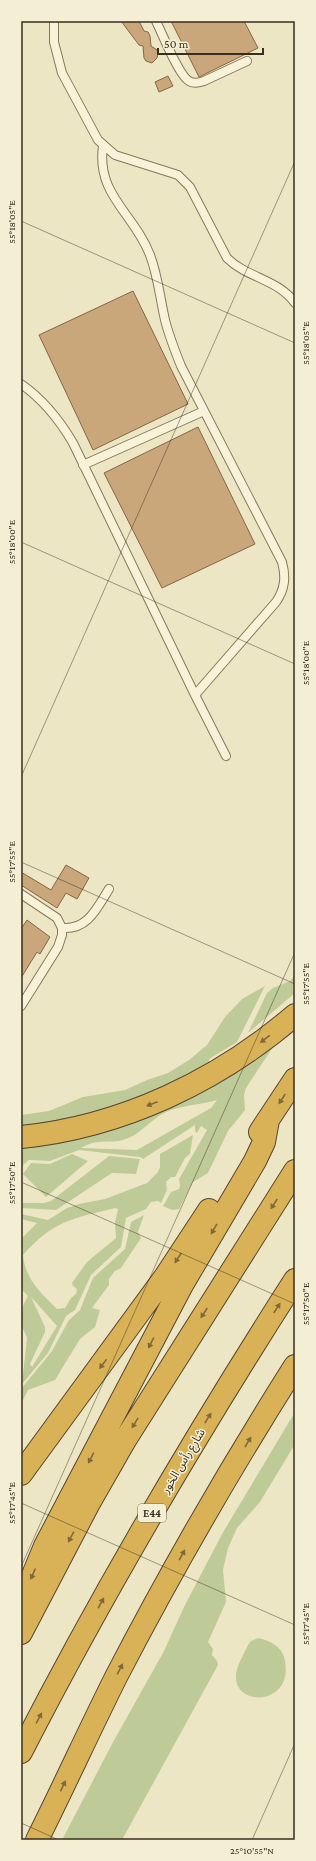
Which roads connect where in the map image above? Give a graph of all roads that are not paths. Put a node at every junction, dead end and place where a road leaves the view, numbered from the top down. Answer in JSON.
{"nodes":[{"id":1,"x":54,"y":21,"type":"edge"},
{"id":2,"x":156,"y":21,"type":"edge"},
{"id":3,"x":247,"y":61,"type":"dead end"},
{"id":4,"x":103,"y":146,"type":"junction"},
{"id":5,"x":295,"y":303,"type":"edge"},
{"id":6,"x":21,"y":384,"type":"edge"},
{"id":7,"x":204,"y":411,"type":"junction"},
{"id":8,"x":83,"y":465,"type":"junction"},
{"id":9,"x":195,"y":695,"type":"junction"},
{"id":10,"x":226,"y":756,"type":"dead end"},
{"id":11,"x":109,"y":889,"type":"dead end"},
{"id":12,"x":21,"y":894,"type":"edge"},
{"id":13,"x":62,"y":928,"type":"junction"},
{"id":14,"x":21,"y":1006,"type":"edge"},
{"id":15,"x":295,"y":1015,"type":"edge"},
{"id":16,"x":295,"y":1079,"type":"edge"},
{"id":17,"x":268,"y":1120,"type":"junction"},
{"id":18,"x":21,"y":1137,"type":"edge"},
{"id":19,"x":295,"y":1171,"type":"edge"},
{"id":20,"x":295,"y":1280,"type":"edge"},
{"id":21,"x":295,"y":1366,"type":"edge"},
{"id":22,"x":21,"y":1474,"type":"edge"},
{"id":23,"x":21,"y":1604,"type":"edge"},
{"id":24,"x":21,"y":1632,"type":"edge"},
{"id":25,"x":21,"y":1752,"type":"edge"},
{"id":26,"x":37,"y":1840,"type":"edge"}],
"edges":[{"from":1,"to":4,"type":"lane"},
{"from":2,"to":3,"type":"lane"},
{"from":4,"to":5,"type":"lane"},
{"from":4,"to":7,"type":"lane"},
{"from":6,"to":8,"type":"lane"},
{"from":7,"to":8,"type":"lane"},
{"from":7,"to":9,"type":"lane"},
{"from":8,"to":9,"type":"lane"},
{"from":9,"to":10,"type":"lane"},
{"from":11,"to":13,"type":"lane"},
{"from":12,"to":13,"type":"lane"},
{"from":13,"to":14,"type":"lane"},
{"from":15,"to":18,"type":"highway","one_way":true},
{"from":16,"to":17,"type":"highway","one_way":true},
{"from":17,"to":22,"type":"highway","one_way":true},
{"from":17,"to":23,"type":"highway","one_way":true},
{"from":19,"to":24,"type":"highway","one_way":true},
{"from":25,"to":20,"type":"highway","name":"شارع رأس الخور","number":"E44","one_way":true},
{"from":26,"to":21,"type":"highway","one_way":true}]}
